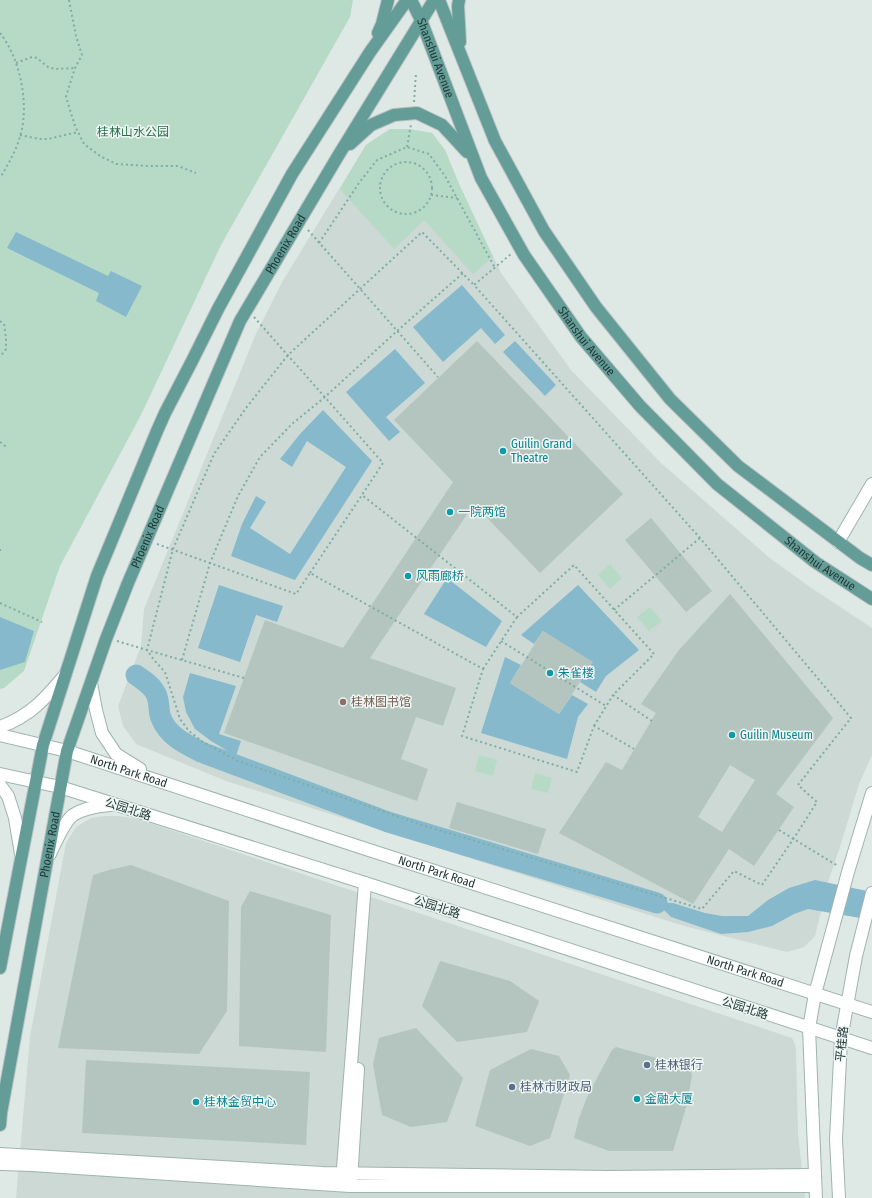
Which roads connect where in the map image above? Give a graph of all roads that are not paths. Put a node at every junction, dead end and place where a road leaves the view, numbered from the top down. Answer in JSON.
{"nodes":[{"id":1,"x":388,"y":0,"type":"edge"},
{"id":2,"x":408,"y":0,"type":"edge"},
{"id":3,"x":411,"y":0,"type":"edge"},
{"id":4,"x":434,"y":0,"type":"edge"},
{"id":5,"x":439,"y":0,"type":"edge"},
{"id":6,"x":459,"y":0,"type":"edge"},
{"id":7,"x":421,"y":20,"type":"junction"},
{"id":8,"x":370,"y":52,"type":"junction"},
{"id":9,"x":468,"y":73,"type":"junction"},
{"id":10,"x":338,"y":156,"type":"junction"},
{"id":11,"x":473,"y":159,"type":"junction"},
{"id":12,"x":872,"y":484,"type":"edge"},
{"id":13,"x":838,"y":542,"type":"junction"},
{"id":14,"x":872,"y":564,"type":"edge"},
{"id":15,"x":872,"y":599,"type":"edge"},
{"id":16,"x":65,"y":675,"type":"junction"},
{"id":17,"x":91,"y":683,"type":"junction"},
{"id":18,"x":0,"y":727,"type":"edge"},
{"id":19,"x":0,"y":735,"type":"edge"},
{"id":20,"x":43,"y":745,"type":"junction"},
{"id":21,"x":67,"y":750,"type":"junction"},
{"id":22,"x":0,"y":774,"type":"edge"},
{"id":23,"x":158,"y":780,"type":"junction"},
{"id":24,"x":36,"y":781,"type":"junction"},
{"id":25,"x":0,"y":785,"type":"edge"},
{"id":26,"x":60,"y":787,"type":"junction"},
{"id":27,"x":872,"y":793,"type":"edge"},
{"id":28,"x":115,"y":804,"type":"junction"},
{"id":29,"x":22,"y":855,"type":"junction"},
{"id":30,"x":47,"y":860,"type":"junction"},
{"id":31,"x":368,"y":884,"type":"junction"},
{"id":32,"x":872,"y":893,"type":"edge"},
{"id":33,"x":0,"y":968,"type":"edge"},
{"id":34,"x":814,"y":994,"type":"junction"},
{"id":35,"x":848,"y":1004,"type":"junction"},
{"id":36,"x":872,"y":1012,"type":"edge"},
{"id":37,"x":809,"y":1028,"type":"junction"},
{"id":38,"x":841,"y":1039,"type":"junction"},
{"id":39,"x":872,"y":1048,"type":"edge"},
{"id":40,"x":0,"y":1125,"type":"edge"},
{"id":41,"x":0,"y":1154,"type":"edge"},
{"id":42,"x":0,"y":1164,"type":"edge"},
{"id":43,"x":346,"y":1180,"type":"junction"},
{"id":44,"x":815,"y":1180,"type":"junction"},
{"id":45,"x":816,"y":1198,"type":"edge"},
{"id":46,"x":839,"y":1198,"type":"edge"}],
"edges":[{"from":1,"to":8,"type":"main road"},
{"from":2,"to":8,"type":"main road"},
{"from":3,"to":7,"type":"main road","name":"Shanshui Avenue"},
{"from":4,"to":7,"type":"main road","name":"Phoenix Road"},
{"from":5,"to":9,"type":"main road","name":"Shanshui Avenue"},
{"from":6,"to":9,"type":"main road"},
{"from":7,"to":10,"type":"main road","name":"Phoenix Road"},
{"from":7,"to":11,"type":"main road","name":"Shanshui Avenue"},
{"from":8,"to":16,"type":"main road"},
{"from":9,"to":13,"type":"main road","name":"Shanshui Avenue"},
{"from":10,"to":11,"type":"main road"},
{"from":10,"to":17,"type":"main road","name":"Phoenix Road"},
{"from":11,"to":15,"type":"main road","name":"Shanshui Avenue"},
{"from":12,"to":13,"type":"main road"},
{"from":13,"to":14,"type":"main road","name":"Shanshui Avenue"},
{"from":16,"to":18,"type":"main road"},
{"from":16,"to":20,"type":"main road"},
{"from":17,"to":21,"type":"main road","name":"Phoenix Road"},
{"from":17,"to":23,"type":"main road"},
{"from":19,"to":20,"type":"main road","name":"North Park Road"},
{"from":20,"to":21,"type":"main road","name":"North Park Road"},
{"from":20,"to":24,"type":"main road"},
{"from":21,"to":23,"type":"main road","name":"North Park Road"},
{"from":21,"to":26,"type":"main road","name":"Phoenix Road"},
{"from":22,"to":24,"type":"main road","name":"公园北路"},
{"from":23,"to":34,"type":"main road","name":"North Park Road"},
{"from":24,"to":26,"type":"main road","name":"公园北路"},
{"from":24,"to":29,"type":"main road"},
{"from":25,"to":29,"type":"main road"},
{"from":26,"to":28,"type":"main road","name":"公园北路"},
{"from":26,"to":30,"type":"main road","name":"Phoenix Road"},
{"from":27,"to":34,"type":"main road"},
{"from":28,"to":30,"type":"main road"},
{"from":28,"to":31,"type":"main road","name":"公园北路"},
{"from":29,"to":33,"type":"main road"},
{"from":30,"to":40,"type":"main road","name":"Phoenix Road"},
{"from":31,"to":37,"type":"main road","name":"公园北路"},
{"from":31,"to":43,"type":"main road"},
{"from":32,"to":35,"type":"main road","name":"平桂路"},
{"from":34,"to":35,"type":"main road","name":"North Park Road"},
{"from":34,"to":37,"type":"main road"},
{"from":35,"to":36,"type":"main road","name":"North Park Road"},
{"from":35,"to":38,"type":"main road","name":"平桂路"},
{"from":37,"to":38,"type":"main road","name":"公园北路"},
{"from":37,"to":44,"type":"main road"},
{"from":38,"to":39,"type":"main road","name":"公园北路"},
{"from":38,"to":46,"type":"main road","name":"平桂路"},
{"from":41,"to":43,"type":"main road"},
{"from":42,"to":43,"type":"main road"},
{"from":43,"to":44,"type":"main road"},
{"from":44,"to":45,"type":"main road"}]}
